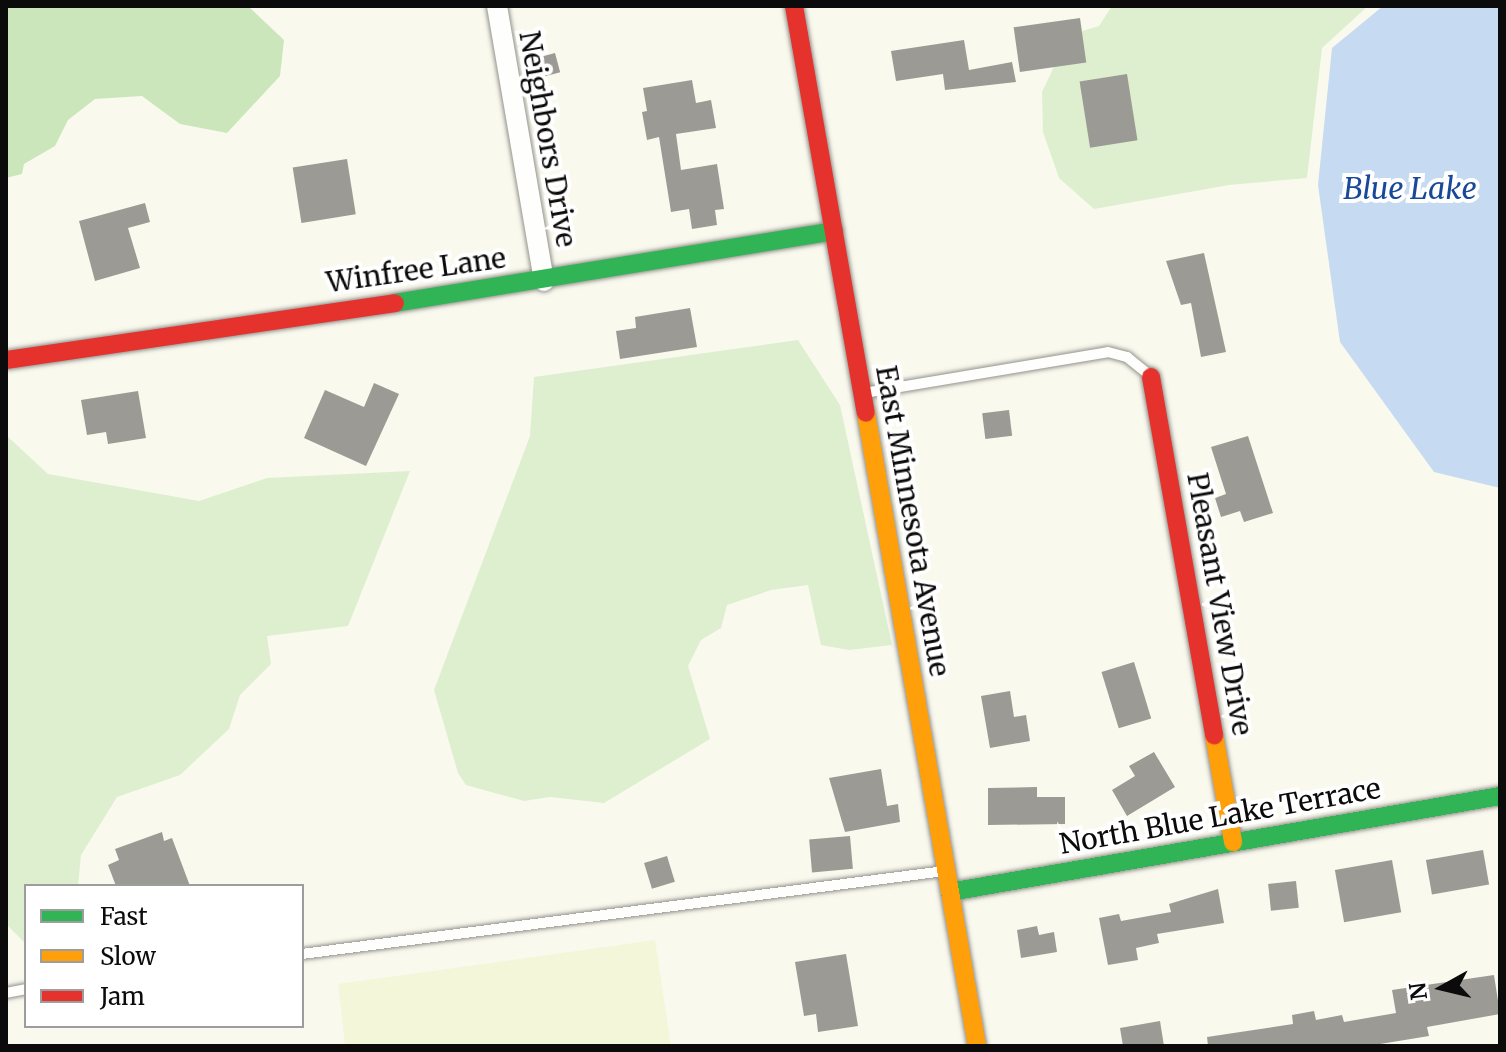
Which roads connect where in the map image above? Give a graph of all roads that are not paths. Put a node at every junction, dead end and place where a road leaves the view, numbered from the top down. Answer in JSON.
{"nodes":[{"id":1,"x":497,"y":6,"type":"edge"},
{"id":2,"x":794,"y":6,"type":"edge"},
{"id":3,"x":834,"y":231,"type":"junction"},
{"id":4,"x":544,"y":281,"type":"junction"},
{"id":5,"x":6,"y":360,"type":"edge"},
{"id":6,"x":1151,"y":377,"type":"joint"},
{"id":7,"x":862,"y":393,"type":"junction"},
{"id":8,"x":1500,"y":796,"type":"edge"},
{"id":9,"x":1233,"y":842,"type":"junction"},
{"id":10,"x":947,"y":870,"type":"junction"},
{"id":11,"x":950,"y":892,"type":"junction"},
{"id":12,"x":304,"y":954,"type":"edge"},
{"id":13,"x":977,"y":1046,"type":"edge"}],
"edges":[{"from":1,"to":4,"type":"street","name":"Neighbors Drive"},
{"from":2,"to":3,"type":"street","name":"East Minnesota Avenue"},
{"from":3,"to":4,"type":"street","name":"Winfree Lane"},
{"from":3,"to":7,"type":"street","name":"East Minnesota Avenue"},
{"from":4,"to":5,"type":"street","name":"Winfree Lane"},
{"from":6,"to":7,"type":"lane"},
{"from":6,"to":9,"type":"street","name":"Pleasant View Drive"},
{"from":7,"to":10,"type":"street","name":"East Minnesota Avenue"},
{"from":8,"to":9,"type":"street","name":"North Blue Lake Terrace"},
{"from":9,"to":11,"type":"street","name":"North Blue Lake Terrace"},
{"from":10,"to":11,"type":"street","name":"East Minnesota Avenue"},
{"from":10,"to":12,"type":"lane"},
{"from":11,"to":13,"type":"street","name":"East Minnesota Avenue"}]}
